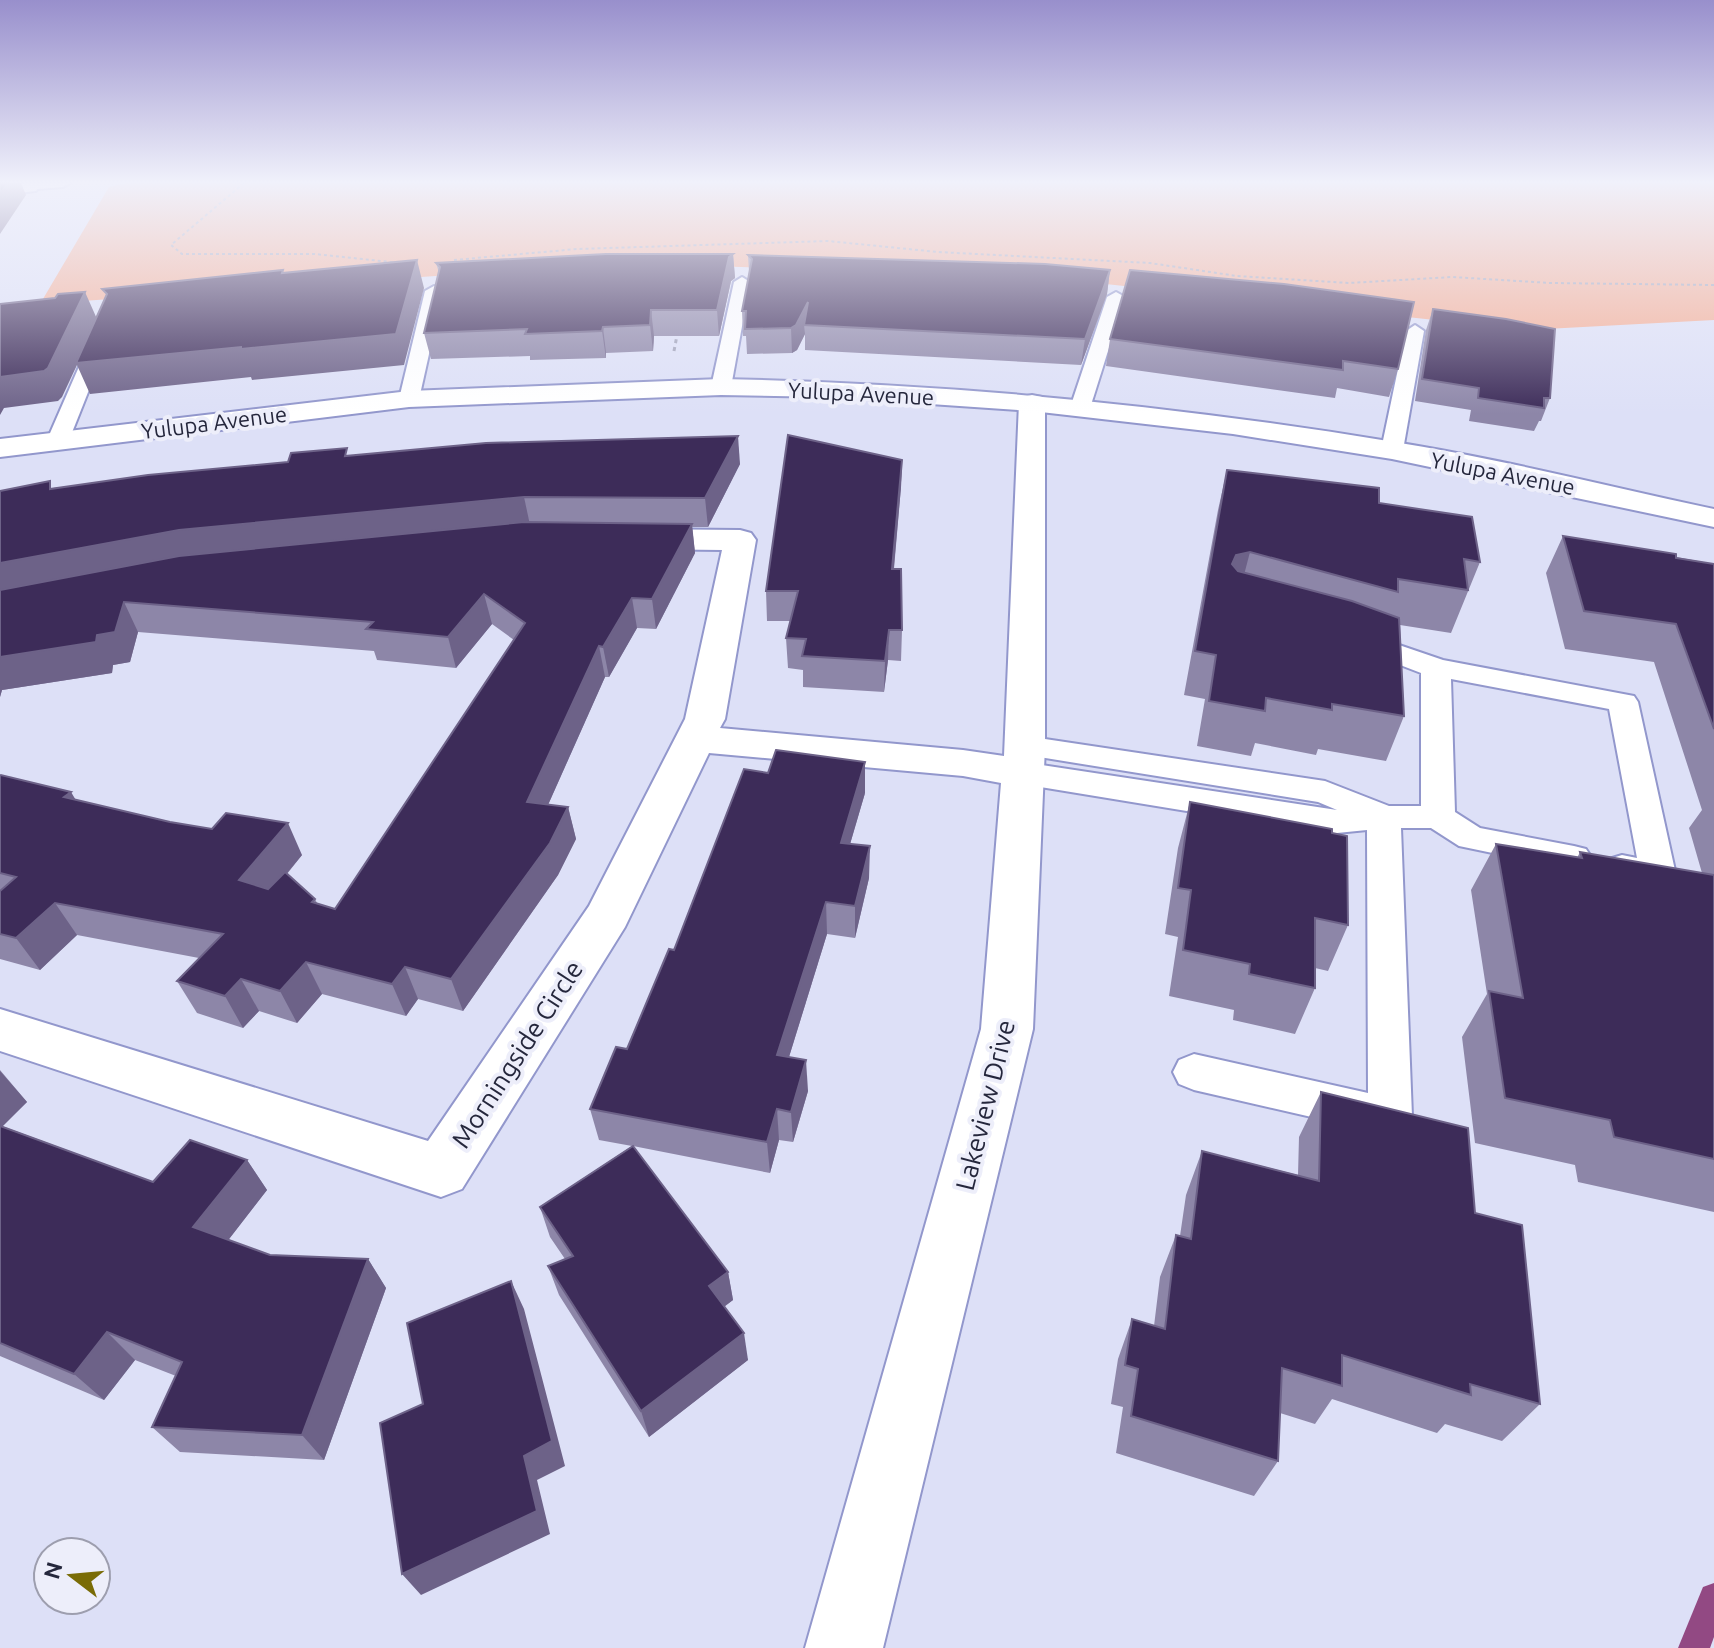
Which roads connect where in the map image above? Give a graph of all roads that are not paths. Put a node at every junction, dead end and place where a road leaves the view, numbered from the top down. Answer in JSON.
{"nodes":[{"id":1,"x":742,"y":282,"type":"dead end"},
{"id":2,"x":434,"y":291,"type":"edge"},
{"id":3,"x":1116,"y":297,"type":"dead end"},
{"id":4,"x":107,"y":322,"type":"edge"},
{"id":5,"x":1415,"y":331,"type":"edge"},
{"id":6,"x":721,"y":387,"type":"junction"},
{"id":7,"x":409,"y":399,"type":"junction"},
{"id":8,"x":1056,"y":405,"type":"junction"},
{"id":9,"x":58,"y":440,"type":"junction"},
{"id":10,"x":0,"y":448,"type":"edge"},
{"id":11,"x":1392,"y":450,"type":"junction"},
{"id":12,"x":1714,"y":518,"type":"edge"},
{"id":13,"x":605,"y":539,"type":"edge"},
{"id":14,"x":1334,"y":631,"type":"edge"},
{"id":15,"x":1436,"y":668,"type":"junction"},
{"id":16,"x":700,"y":729,"type":"junction"},
{"id":17,"x":1024,"y":759,"type":"junction"},
{"id":18,"x":1384,"y":817,"type":"junction"},
{"id":19,"x":1438,"y":817,"type":"junction"},
{"id":20,"x":0,"y":1030,"type":"edge"},
{"id":21,"x":1194,"y":1072,"type":"dead end"},
{"id":22,"x":844,"y":1648,"type":"edge"}],
"edges":[{"from":1,"to":6,"type":"lane"},
{"from":2,"to":7,"type":"lane"},
{"from":3,"to":8,"type":"lane"},
{"from":4,"to":9,"type":"lane"},
{"from":5,"to":11,"type":"lane"},
{"from":6,"to":7,"type":"street","name":"Yulupa Avenue"},
{"from":6,"to":8,"type":"street","name":"Yulupa Avenue"},
{"from":7,"to":9,"type":"street","name":"Yulupa Avenue"},
{"from":8,"to":11,"type":"street","name":"Yulupa Avenue"},
{"from":8,"to":17,"type":"street","name":"Lakeview Drive"},
{"from":9,"to":10,"type":"street","name":"Yulupa Avenue"},
{"from":11,"to":12,"type":"street","name":"Yulupa Avenue"},
{"from":13,"to":16,"type":"street","name":"Morningside Circle"},
{"from":14,"to":15,"type":"lane"},
{"from":15,"to":19,"type":"lane"},
{"from":15,"to":19,"type":"lane"},
{"from":16,"to":17,"type":"street"},
{"from":16,"to":20,"type":"street","name":"Morningside Circle"},
{"from":17,"to":18,"type":"lane"},
{"from":17,"to":22,"type":"street","name":"Lakeview Drive"},
{"from":18,"to":19,"type":"lane"},
{"from":18,"to":21,"type":"lane"}]}
